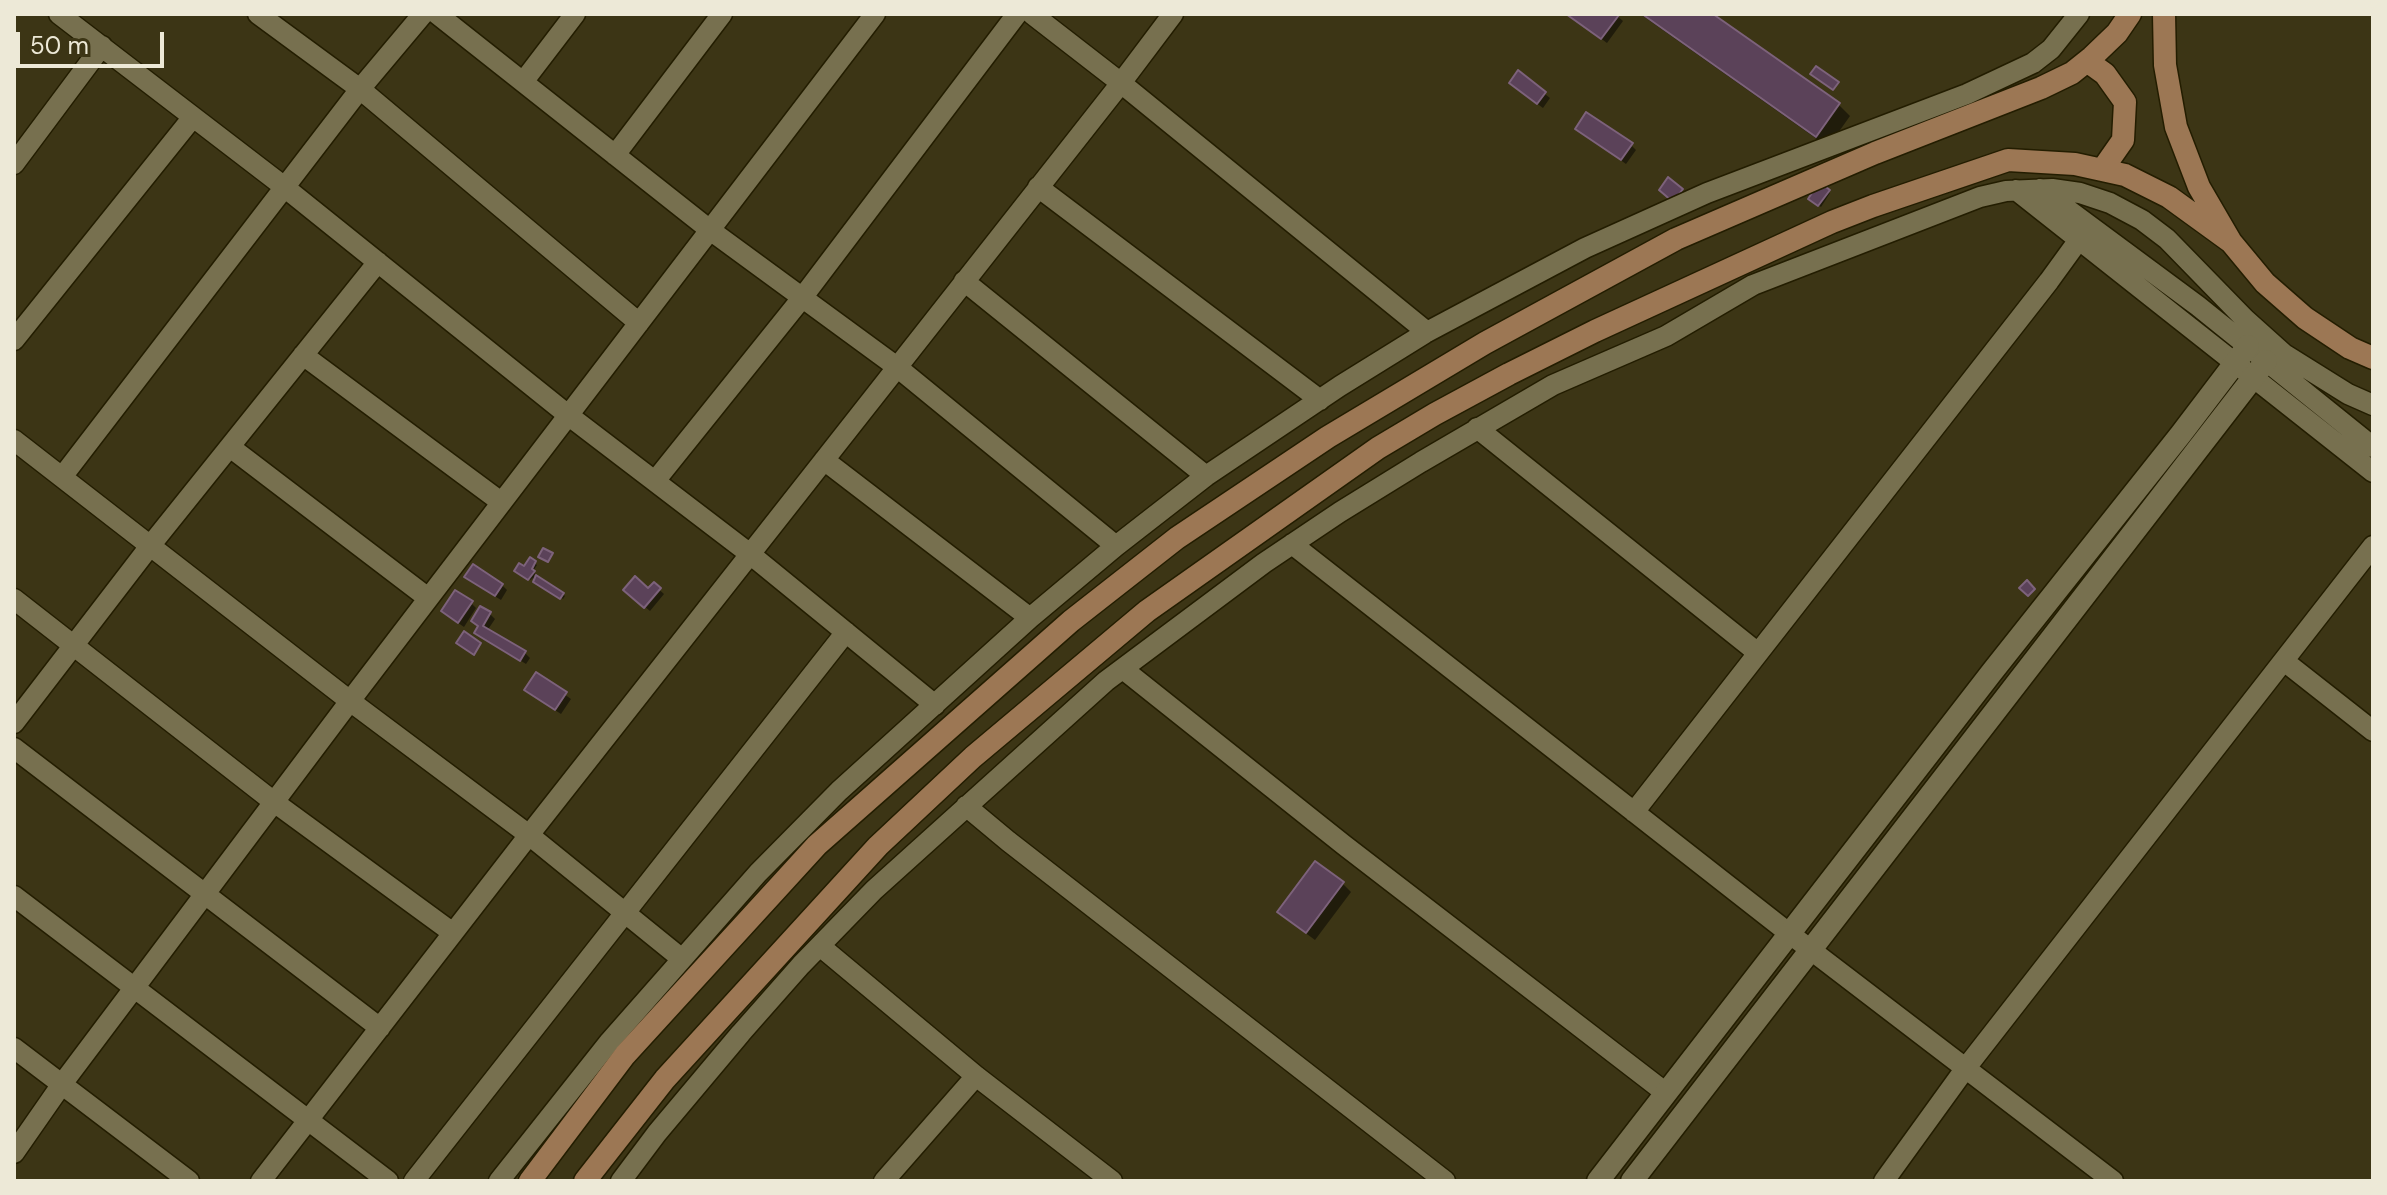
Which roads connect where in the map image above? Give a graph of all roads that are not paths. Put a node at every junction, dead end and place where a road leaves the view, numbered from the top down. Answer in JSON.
{"nodes":[{"id":1,"x":59,"y":14,"type":"edge"},
{"id":2,"x":258,"y":14,"type":"edge"},
{"id":3,"x":423,"y":14,"type":"edge"},
{"id":4,"x":437,"y":14,"type":"edge"},
{"id":5,"x":575,"y":14,"type":"edge"},
{"id":6,"x":722,"y":14,"type":"edge"},
{"id":7,"x":875,"y":14,"type":"edge"},
{"id":8,"x":1017,"y":14,"type":"edge"},
{"id":9,"x":1032,"y":14,"type":"edge"},
{"id":10,"x":1173,"y":14,"type":"edge"},
{"id":11,"x":2079,"y":14,"type":"edge"},
{"id":12,"x":2130,"y":14,"type":"edge"},
{"id":13,"x":2164,"y":14,"type":"edge"},
{"id":14,"x":102,"y":46,"type":"junction"},
{"id":15,"x":2087,"y":61,"type":"junction"},
{"id":16,"x":523,"y":82,"type":"junction"},
{"id":17,"x":1121,"y":83,"type":"junction"},
{"id":18,"x":360,"y":89,"type":"junction"},
{"id":19,"x":193,"y":117,"type":"junction"},
{"id":20,"x":615,"y":155,"type":"junction"},
{"id":21,"x":14,"y":164,"type":"edge"},
{"id":22,"x":2102,"y":170,"type":"junction"},
{"id":23,"x":1038,"y":187,"type":"junction"},
{"id":24,"x":285,"y":188,"type":"junction"},
{"id":25,"x":2040,"y":189,"type":"junction"},
{"id":26,"x":2016,"y":190,"type":"junction"},
{"id":27,"x":710,"y":230,"type":"junction"},
{"id":28,"x":2078,"y":241,"type":"junction"},
{"id":29,"x":2231,"y":242,"type":"junction"},
{"id":30,"x":378,"y":262,"type":"junction"},
{"id":31,"x":964,"y":281,"type":"junction"},
{"id":32,"x":802,"y":298,"type":"junction"},
{"id":33,"x":639,"y":323,"type":"junction"},
{"id":34,"x":1427,"y":332,"type":"junction"},
{"id":35,"x":14,"y":340,"type":"edge"},
{"id":36,"x":303,"y":355,"type":"junction"},
{"id":37,"x":2373,"y":358,"type":"edge"},
{"id":38,"x":2250,"y":362,"type":"junction"},
{"id":39,"x":897,"y":367,"type":"junction"},
{"id":40,"x":1320,"y":400,"type":"junction"},
{"id":41,"x":2373,"y":405,"type":"edge"},
{"id":42,"x":568,"y":415,"type":"junction"},
{"id":43,"x":1477,"y":428,"type":"junction"},
{"id":44,"x":14,"y":440,"type":"edge"},
{"id":45,"x":230,"y":447,"type":"junction"},
{"id":46,"x":2373,"y":447,"type":"edge"},
{"id":47,"x":824,"y":460,"type":"junction"},
{"id":48,"x":2373,"y":472,"type":"edge"},
{"id":49,"x":1206,"y":476,"type":"junction"},
{"id":50,"x":62,"y":477,"type":"junction"},
{"id":51,"x":655,"y":481,"type":"junction"},
{"id":52,"x":501,"y":502,"type":"junction"},
{"id":53,"x":1292,"y":544,"type":"junction"},
{"id":54,"x":150,"y":546,"type":"junction"},
{"id":55,"x":1116,"y":546,"type":"junction"},
{"id":56,"x":2373,"y":546,"type":"edge"},
{"id":57,"x":750,"y":554,"type":"junction"},
{"id":58,"x":428,"y":598,"type":"junction"},
{"id":59,"x":14,"y":599,"type":"edge"},
{"id":60,"x":1030,"y":618,"type":"junction"},
{"id":61,"x":846,"y":632,"type":"junction"},
{"id":62,"x":72,"y":645,"type":"junction"},
{"id":63,"x":1758,"y":653,"type":"junction"},
{"id":64,"x":2284,"y":661,"type":"junction"},
{"id":65,"x":1123,"y":669,"type":"junction"},
{"id":66,"x":350,"y":701,"type":"junction"},
{"id":67,"x":935,"y":705,"type":"junction"},
{"id":68,"x":14,"y":723,"type":"edge"},
{"id":69,"x":2373,"y":731,"type":"edge"},
{"id":70,"x":14,"y":748,"type":"edge"},
{"id":71,"x":274,"y":802,"type":"junction"},
{"id":72,"x":966,"y":806,"type":"junction"},
{"id":73,"x":1634,"y":812,"type":"junction"},
{"id":74,"x":529,"y":835,"type":"junction"},
{"id":75,"x":204,"y":895,"type":"junction"},
{"id":76,"x":14,"y":896,"type":"edge"},
{"id":77,"x":624,"y":913,"type":"junction"},
{"id":78,"x":453,"y":933,"type":"junction"},
{"id":79,"x":1790,"y":934,"type":"junction"},
{"id":80,"x":820,"y":946,"type":"junction"},
{"id":81,"x":1810,"y":949,"type":"junction"},
{"id":82,"x":682,"y":959,"type":"junction"},
{"id":83,"x":134,"y":989,"type":"junction"},
{"id":84,"x":380,"y":1028,"type":"junction"},
{"id":85,"x":14,"y":1048,"type":"edge"},
{"id":86,"x":1965,"y":1069,"type":"junction"},
{"id":87,"x":976,"y":1076,"type":"junction"},
{"id":88,"x":62,"y":1084,"type":"junction"},
{"id":89,"x":1666,"y":1093,"type":"junction"},
{"id":90,"x":309,"y":1119,"type":"junction"},
{"id":91,"x":14,"y":1153,"type":"edge"},
{"id":92,"x":189,"y":1181,"type":"edge"},
{"id":93,"x":261,"y":1181,"type":"edge"},
{"id":94,"x":388,"y":1181,"type":"edge"},
{"id":95,"x":414,"y":1181,"type":"edge"},
{"id":96,"x":499,"y":1181,"type":"edge"},
{"id":97,"x":530,"y":1181,"type":"edge"},
{"id":98,"x":585,"y":1181,"type":"edge"},
{"id":99,"x":621,"y":1181,"type":"edge"},
{"id":100,"x":884,"y":1181,"type":"edge"},
{"id":101,"x":1112,"y":1181,"type":"edge"},
{"id":102,"x":1445,"y":1181,"type":"edge"},
{"id":103,"x":1598,"y":1181,"type":"edge"},
{"id":104,"x":1632,"y":1181,"type":"edge"},
{"id":105,"x":1884,"y":1181,"type":"edge"},
{"id":106,"x":2113,"y":1181,"type":"edge"}],
"edges":[{"from":1,"to":14,"type":"street"},
{"from":2,"to":18,"type":"street"},
{"from":3,"to":18,"type":"street"},
{"from":4,"to":16,"type":"street"},
{"from":5,"to":16,"type":"street"},
{"from":6,"to":20,"type":"street"},
{"from":7,"to":27,"type":"street"},
{"from":8,"to":32,"type":"street"},
{"from":9,"to":17,"type":"street"},
{"from":10,"to":17,"type":"street"},
{"from":11,"to":34,"type":"street"},
{"from":12,"to":15,"type":"main road"},
{"from":13,"to":29,"type":"main road"},
{"from":14,"to":19,"type":"street"},
{"from":14,"to":21,"type":"street"},
{"from":15,"to":22,"type":"main road"},
{"from":15,"to":97,"type":"main road"},
{"from":16,"to":20,"type":"street"},
{"from":17,"to":23,"type":"street"},
{"from":17,"to":34,"type":"street"},
{"from":18,"to":24,"type":"street"},
{"from":18,"to":33,"type":"street"},
{"from":19,"to":24,"type":"street"},
{"from":19,"to":35,"type":"street"},
{"from":20,"to":27,"type":"street"},
{"from":22,"to":29,"type":"main road"},
{"from":22,"to":98,"type":"main road"},
{"from":23,"to":31,"type":"street"},
{"from":23,"to":40,"type":"street"},
{"from":24,"to":30,"type":"street"},
{"from":24,"to":50,"type":"street"},
{"from":25,"to":26,"type":"street"},
{"from":25,"to":38,"type":"street"},
{"from":25,"to":41,"type":"street"},
{"from":26,"to":28,"type":"street"},
{"from":26,"to":43,"type":"street"},
{"from":27,"to":32,"type":"street"},
{"from":27,"to":33,"type":"street"},
{"from":28,"to":38,"type":"street"},
{"from":28,"to":63,"type":"street"},
{"from":29,"to":37,"type":"main road"},
{"from":30,"to":36,"type":"street"},
{"from":30,"to":42,"type":"street"},
{"from":31,"to":39,"type":"street"},
{"from":31,"to":49,"type":"street"},
{"from":32,"to":39,"type":"street"},
{"from":32,"to":51,"type":"street"},
{"from":33,"to":42,"type":"street"},
{"from":34,"to":40,"type":"street"},
{"from":36,"to":45,"type":"street"},
{"from":36,"to":52,"type":"street"},
{"from":38,"to":46,"type":"street"},
{"from":38,"to":48,"type":"street"},
{"from":38,"to":79,"type":"street"},
{"from":38,"to":81,"type":"street"},
{"from":39,"to":47,"type":"street"},
{"from":39,"to":55,"type":"street"},
{"from":40,"to":49,"type":"street"},
{"from":42,"to":51,"type":"street"},
{"from":42,"to":52,"type":"street"},
{"from":43,"to":53,"type":"street"},
{"from":43,"to":63,"type":"street"},
{"from":44,"to":50,"type":"street"},
{"from":45,"to":54,"type":"street"},
{"from":45,"to":58,"type":"street"},
{"from":47,"to":57,"type":"street"},
{"from":47,"to":60,"type":"street"},
{"from":49,"to":55,"type":"street"},
{"from":50,"to":54,"type":"street"},
{"from":51,"to":57,"type":"street"},
{"from":52,"to":58,"type":"street"},
{"from":53,"to":65,"type":"street"},
{"from":53,"to":73,"type":"street"},
{"from":54,"to":62,"type":"street"},
{"from":54,"to":66,"type":"street"},
{"from":55,"to":60,"type":"street"},
{"from":56,"to":64,"type":"street"},
{"from":57,"to":61,"type":"street"},
{"from":57,"to":74,"type":"street"},
{"from":58,"to":66,"type":"street"},
{"from":59,"to":62,"type":"street"},
{"from":60,"to":67,"type":"street"},
{"from":61,"to":67,"type":"street"},
{"from":61,"to":77,"type":"street"},
{"from":62,"to":68,"type":"street"},
{"from":62,"to":71,"type":"street"},
{"from":63,"to":73,"type":"street"},
{"from":64,"to":69,"type":"street"},
{"from":64,"to":86,"type":"street"},
{"from":65,"to":72,"type":"street"},
{"from":65,"to":89,"type":"street"},
{"from":66,"to":71,"type":"street"},
{"from":66,"to":74,"type":"street"},
{"from":67,"to":82,"type":"street"},
{"from":70,"to":75,"type":"street"},
{"from":71,"to":75,"type":"street"},
{"from":71,"to":78,"type":"street"},
{"from":72,"to":80,"type":"street"},
{"from":72,"to":102,"type":"street"},
{"from":73,"to":79,"type":"street"},
{"from":74,"to":77,"type":"street"},
{"from":74,"to":78,"type":"street"},
{"from":75,"to":83,"type":"street"},
{"from":75,"to":84,"type":"street"},
{"from":76,"to":83,"type":"street"},
{"from":77,"to":82,"type":"street"},
{"from":77,"to":95,"type":"street"},
{"from":78,"to":84,"type":"street"},
{"from":79,"to":81,"type":"street"},
{"from":79,"to":89,"type":"street"},
{"from":80,"to":87,"type":"street"},
{"from":80,"to":99,"type":"street"},
{"from":81,"to":86,"type":"street"},
{"from":81,"to":104,"type":"street"},
{"from":82,"to":96,"type":"street"},
{"from":83,"to":88,"type":"street"},
{"from":83,"to":90,"type":"street"},
{"from":84,"to":90,"type":"street"},
{"from":85,"to":88,"type":"street"},
{"from":86,"to":105,"type":"street"},
{"from":86,"to":106,"type":"street"},
{"from":87,"to":100,"type":"street"},
{"from":87,"to":101,"type":"street"},
{"from":88,"to":91,"type":"street"},
{"from":88,"to":92,"type":"street"},
{"from":89,"to":103,"type":"street"},
{"from":90,"to":93,"type":"street"},
{"from":90,"to":94,"type":"street"}]}
